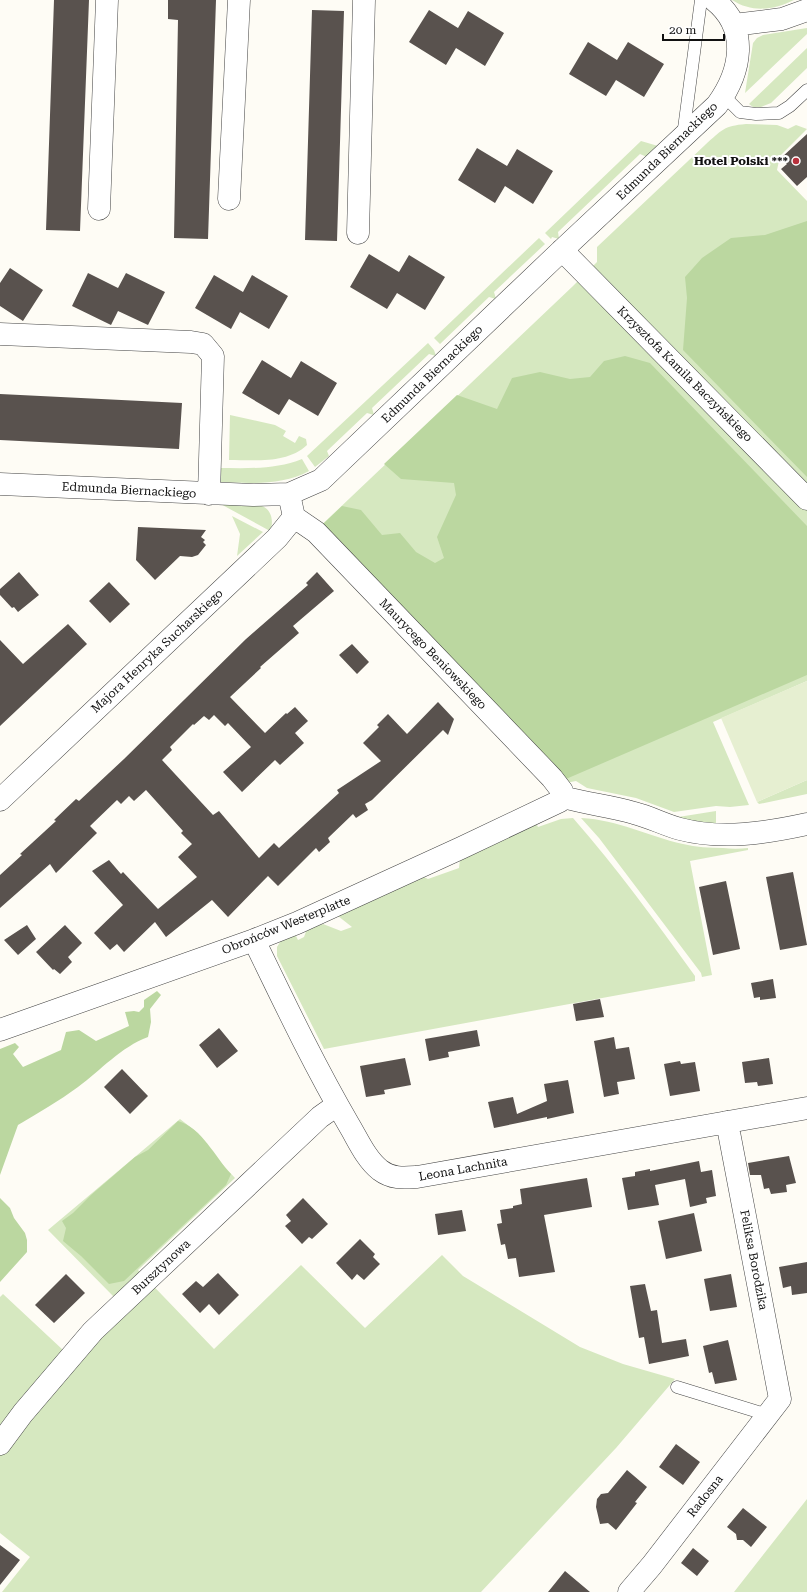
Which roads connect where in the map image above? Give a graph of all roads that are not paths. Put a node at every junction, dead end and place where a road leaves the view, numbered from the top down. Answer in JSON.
{"nodes":[{"id":1,"x":107,"y":0,"type":"edge"},
{"id":2,"x":239,"y":0,"type":"edge"},
{"id":3,"x":364,"y":0,"type":"edge"},
{"id":4,"x":702,"y":0,"type":"edge"},
{"id":5,"x":714,"y":0,"type":"edge"},
{"id":6,"x":807,"y":10,"type":"edge"},
{"id":7,"x":734,"y":25,"type":"junction"},
{"id":8,"x":807,"y":90,"type":"edge"},
{"id":9,"x":724,"y":96,"type":"junction"},
{"id":10,"x":682,"y":139,"type":"junction"},
{"id":11,"x":229,"y":199,"type":"dead end"},
{"id":12,"x":99,"y":209,"type":"dead end"},
{"id":13,"x":358,"y":232,"type":"dead end"},
{"id":14,"x":562,"y":250,"type":"junction"},
{"id":15,"x":0,"y":334,"type":"edge"},
{"id":16,"x":0,"y":484,"type":"edge"},
{"id":17,"x":209,"y":494,"type":"junction"},
{"id":18,"x":289,"y":494,"type":"junction"},
{"id":19,"x":807,"y":499,"type":"edge"},
{"id":20,"x":294,"y":517,"type":"junction"},
{"id":21,"x":563,"y":797,"type":"junction"},
{"id":22,"x":0,"y":800,"type":"edge"},
{"id":23,"x":807,"y":824,"type":"edge"},
{"id":24,"x":254,"y":940,"type":"junction"},
{"id":25,"x":0,"y":1030,"type":"edge"},
{"id":26,"x":337,"y":1104,"type":"junction"},
{"id":27,"x":807,"y":1108,"type":"edge"},
{"id":28,"x":727,"y":1122,"type":"junction"},
{"id":29,"x":677,"y":1387,"type":"dead end"},
{"id":30,"x":774,"y":1407,"type":"junction"},
{"id":31,"x":0,"y":1444,"type":"edge"},
{"id":32,"x":629,"y":1592,"type":"edge"}],
"edges":[{"from":1,"to":12,"type":"street"},
{"from":2,"to":11,"type":"street"},
{"from":3,"to":13,"type":"street"},
{"from":4,"to":10,"type":"lane"},
{"from":5,"to":7,"type":"street"},
{"from":6,"to":7,"type":"street"},
{"from":7,"to":9,"type":"street","name":"Edmunda Biernackiego"},
{"from":8,"to":9,"type":"lane"},
{"from":9,"to":10,"type":"street","name":"Edmunda Biernackiego"},
{"from":10,"to":14,"type":"street","name":"Edmunda Biernackiego"},
{"from":14,"to":18,"type":"street","name":"Edmunda Biernackiego"},
{"from":14,"to":19,"type":"street","name":"Krzysztofa Kamila Baczyńskiego"},
{"from":15,"to":17,"type":"street"},
{"from":16,"to":17,"type":"street","name":"Edmunda Biernackiego"},
{"from":17,"to":18,"type":"street","name":"Edmunda Biernackiego"},
{"from":18,"to":20,"type":"street"},
{"from":20,"to":21,"type":"street","name":"Maurycego Beniowskiego"},
{"from":20,"to":22,"type":"street","name":"Majora Henryka Sucharskiego"},
{"from":21,"to":23,"type":"street"},
{"from":21,"to":24,"type":"street","name":"Obrońców Westerplatte"},
{"from":24,"to":25,"type":"street","name":"Obrońców Westerplatte"},
{"from":24,"to":26,"type":"street","name":"Leona Lachnita"},
{"from":26,"to":28,"type":"street","name":"Leona Lachnita"},
{"from":26,"to":31,"type":"street","name":"Bursztynowa"},
{"from":27,"to":28,"type":"street","name":"Leona Lachnita"},
{"from":28,"to":30,"type":"street","name":"Feliksa Borodzika"},
{"from":29,"to":30,"type":"lane"},
{"from":30,"to":32,"type":"street","name":"Radosna"}]}
